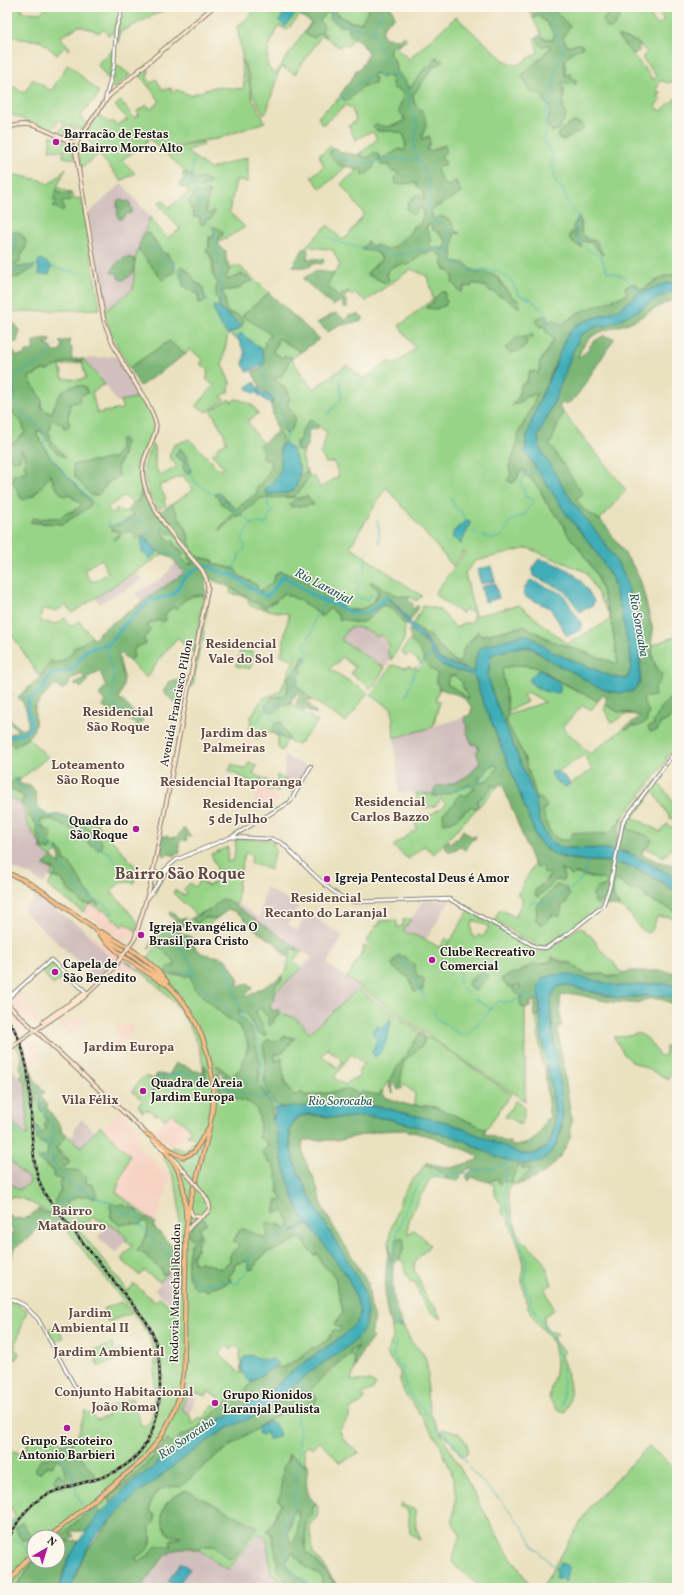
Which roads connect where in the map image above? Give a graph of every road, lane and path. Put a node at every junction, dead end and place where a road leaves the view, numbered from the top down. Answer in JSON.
{"nodes":[{"id":1,"x":123,"y":7,"type":"edge"},
{"id":2,"x":214,"y":7,"type":"edge"},
{"id":3,"x":108,"y":90,"type":"junction"},
{"id":4,"x":113,"y":92,"type":"junction"},
{"id":5,"x":105,"y":100,"type":"junction"},
{"id":6,"x":7,"y":129,"type":"edge"},
{"id":7,"x":78,"y":141,"type":"junction"},
{"id":8,"x":71,"y":142,"type":"junction"},
{"id":9,"x":76,"y":148,"type":"junction"},
{"id":10,"x":677,"y":749,"type":"edge"},
{"id":11,"x":311,"y":766,"type":"dead end"},
{"id":12,"x":239,"y":835,"type":"junction"},
{"id":13,"x":153,"y":872,"type":"junction"},
{"id":14,"x":7,"y":873,"type":"edge"},
{"id":15,"x":163,"y":875,"type":"junction"},
{"id":16,"x":152,"y":889,"type":"junction"},
{"id":17,"x":88,"y":924,"type":"junction"},
{"id":18,"x":129,"y":948,"type":"junction"},
{"id":19,"x":122,"y":956,"type":"junction"},
{"id":20,"x":87,"y":993,"type":"junction"},
{"id":21,"x":176,"y":994,"type":"junction"},
{"id":22,"x":7,"y":999,"type":"edge"},
{"id":23,"x":7,"y":1004,"type":"edge"},
{"id":24,"x":35,"y":1029,"type":"junction"},
{"id":25,"x":7,"y":1051,"type":"edge"},
{"id":26,"x":210,"y":1123,"type":"junction"},
{"id":27,"x":146,"y":1133,"type":"junction"},
{"id":28,"x":165,"y":1150,"type":"junction"},
{"id":29,"x":195,"y":1184,"type":"junction"},
{"id":30,"x":189,"y":1207,"type":"junction"},
{"id":31,"x":202,"y":1217,"type":"junction"},
{"id":32,"x":186,"y":1233,"type":"junction"},
{"id":33,"x":7,"y":1297,"type":"edge"},
{"id":34,"x":79,"y":1394,"type":"dead end"},
{"id":35,"x":59,"y":1529,"type":"edge"},
{"id":36,"x":26,"y":1560,"type":"edge"},
{"id":37,"x":7,"y":1587,"type":"edge"}],
"edges":[{"from":1,"to":3,"type":"street"},
{"from":2,"to":4,"type":"main road"},
{"from":3,"to":4,"type":"main road"},
{"from":3,"to":5,"type":"street"},
{"from":4,"to":5,"type":"main road"},
{"from":5,"to":7,"type":"main road"},
{"from":6,"to":8,"type":"main road"},
{"from":7,"to":8,"type":"main road"},
{"from":7,"to":9,"type":"main road"},
{"from":8,"to":9,"type":"main road"},
{"from":9,"to":13,"type":"main road","name":"Avenida Francisco Pillon"},
{"from":10,"to":12,"type":"street"},
{"from":11,"to":12,"type":"street"},
{"from":12,"to":15,"type":"street"},
{"from":13,"to":15,"type":"street"},
{"from":13,"to":16,"type":"main road","name":"Avenida Francisco Pillon"},
{"from":14,"to":17,"type":"main road","name":"Rodovia Marechal Rondon"},
{"from":15,"to":16,"type":"street"},
{"from":16,"to":18,"type":"main road","name":"Avenida Francisco Pillon"},
{"from":17,"to":18,"type":"main road"},
{"from":17,"to":19,"type":"main road"},
{"from":17,"to":21,"type":"main road","name":"Rodovia Marechal Rondon"},
{"from":18,"to":19,"type":"main road","name":"Avenida Francisco Pillon","bridge":true},
{"from":18,"to":21,"type":"main road"},
{"from":19,"to":20,"type":"main road","name":"Avenida Francisco Pillon"},
{"from":19,"to":21,"type":"main road"},
{"from":20,"to":22,"type":"street"},
{"from":20,"to":24,"type":"main road","name":"Avenida Francisco Pillon"},
{"from":21,"to":26,"type":"main road","name":"Rodovia Marechal Rondon"},
{"from":23,"to":24,"type":"main road"},
{"from":24,"to":25,"type":"main road","name":"Avenida Francisco Pillon","bridge":true},
{"from":24,"to":27,"type":"main road"},
{"from":26,"to":27,"type":"main road"},
{"from":26,"to":29,"type":"main road","name":"Rodovia Marechal Rondon"},
{"from":27,"to":28,"type":"main road"},
{"from":28,"to":29,"type":"main road"},
{"from":28,"to":32,"type":"main road"},
{"from":29,"to":30,"type":"main road","name":"Rodovia Marechal Rondon"},
{"from":29,"to":31,"type":"main road"},
{"from":30,"to":31,"type":"main road"},
{"from":30,"to":32,"type":"main road","name":"Rodovia Marechal Rondon"},
{"from":31,"to":32,"type":"main road"},
{"from":32,"to":35,"type":"main road","name":"Rodovia Marechal Rondon"},
{"from":33,"to":34,"type":"street"},
{"from":36,"to":37,"type":"main road"}]}
